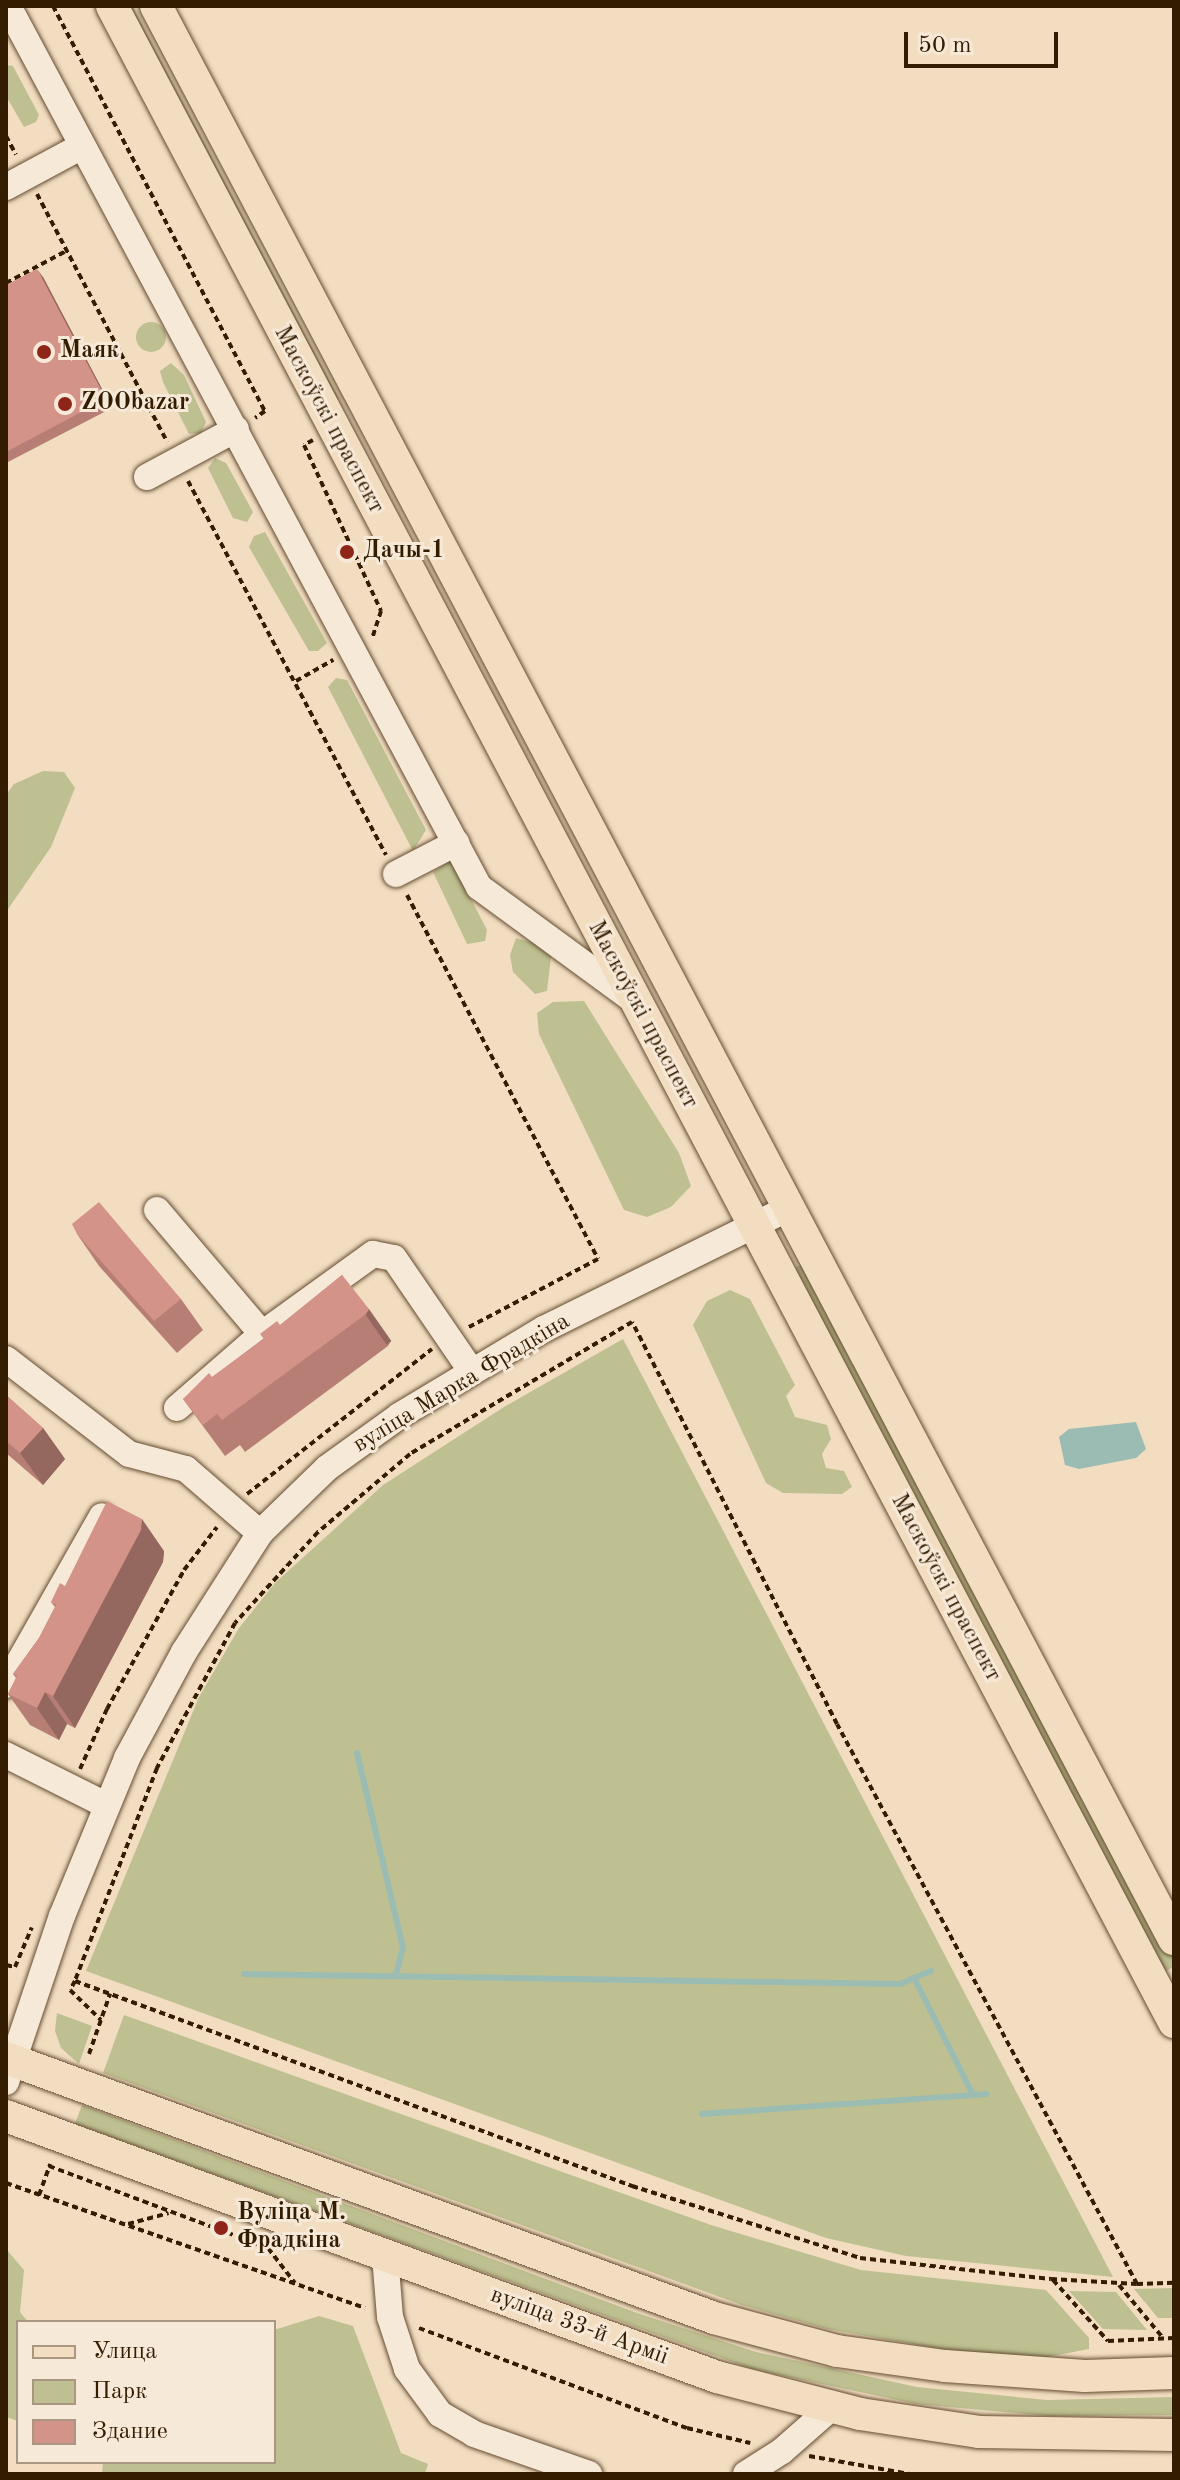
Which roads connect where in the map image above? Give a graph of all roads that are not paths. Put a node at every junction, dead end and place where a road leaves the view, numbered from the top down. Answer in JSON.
{"nodes":[{"id":1,"x":8,"y":6,"type":"edge"},
{"id":2,"x":112,"y":6,"type":"edge"},
{"id":3,"x":156,"y":6,"type":"edge"},
{"id":4,"x":82,"y":146,"type":"junction"},
{"id":5,"x":16,"y":182,"type":"edge"},
{"id":6,"x":236,"y":429,"type":"junction"},
{"id":7,"x":147,"y":477,"type":"dead end"},
{"id":8,"x":456,"y":843,"type":"junction"},
{"id":9,"x":396,"y":874,"type":"road end"},
{"id":10,"x":635,"y":1001,"type":"junction"},
{"id":11,"x":789,"y":1208,"type":"junction"},
{"id":12,"x":157,"y":1210,"type":"dead end"},
{"id":13,"x":753,"y":1224,"type":"junction"},
{"id":14,"x":262,"y":1334,"type":"junction"},
{"id":15,"x":6,"y":1359,"type":"edge"},
{"id":16,"x":472,"y":1372,"type":"junction"},
{"id":17,"x":177,"y":1408,"type":"dead end"},
{"id":18,"x":102,"y":1516,"type":"edge"},
{"id":19,"x":260,"y":1533,"type":"junction"},
{"id":20,"x":6,"y":1682,"type":"edge"},
{"id":21,"x":6,"y":1755,"type":"edge"},
{"id":22,"x":106,"y":1805,"type":"junction"},
{"id":23,"x":1174,"y":1939,"type":"edge"},
{"id":24,"x":1174,"y":2022,"type":"edge"},
{"id":25,"x":8,"y":2067,"type":"edge"},
{"id":26,"x":6,"y":2116,"type":"edge"},
{"id":27,"x":385,"y":2256,"type":"junction"},
{"id":28,"x":1174,"y":2373,"type":"edge"},
{"id":29,"x":832,"y":2407,"type":"junction"},
{"id":30,"x":1174,"y":2435,"type":"edge"},
{"id":31,"x":589,"y":2474,"type":"edge"},
{"id":32,"x":746,"y":2474,"type":"edge"}],
"edges":[{"from":1,"to":4,"type":"street"},
{"from":2,"to":10,"type":"main road","name":"Маскоўскі праспект"},
{"from":3,"to":11,"type":"main road","name":"Маскоўскі праспект"},
{"from":4,"to":5,"type":"street"},
{"from":4,"to":6,"type":"street"},
{"from":6,"to":7,"type":"street"},
{"from":6,"to":8,"type":"street"},
{"from":8,"to":9,"type":"street"},
{"from":8,"to":10,"type":"street"},
{"from":10,"to":13,"type":"main road","name":"Маскоўскі праспект"},
{"from":11,"to":13,"type":"street","name":"вуліца Марка Фрадкіна"},
{"from":11,"to":23,"type":"main road","name":"Маскоўскі праспект"},
{"from":12,"to":14,"type":"street"},
{"from":13,"to":16,"type":"street","name":"вуліца Марка Фрадкіна"},
{"from":13,"to":24,"type":"main road","name":"Маскоўскі праспект"},
{"from":14,"to":16,"type":"street"},
{"from":14,"to":17,"type":"street"},
{"from":15,"to":19,"type":"street"},
{"from":16,"to":19,"type":"street","name":"вуліца Марка Фрадкіна"},
{"from":18,"to":20,"type":"street"},
{"from":19,"to":22,"type":"street","name":"вуліца Марка Фрадкіна"},
{"from":21,"to":22,"type":"street"},
{"from":22,"to":25,"type":"street","name":"вуліца Марка Фрадкіна"},
{"from":25,"to":28,"type":"main road"},
{"from":26,"to":27,"type":"main road","name":"вуліца 33-й Арміі"},
{"from":27,"to":29,"type":"main road","name":"вуліца 33-й Арміі"},
{"from":27,"to":31,"type":"street"},
{"from":29,"to":30,"type":"main road","name":"вуліца 33-й Арміі"},
{"from":29,"to":32,"type":"street"}]}
